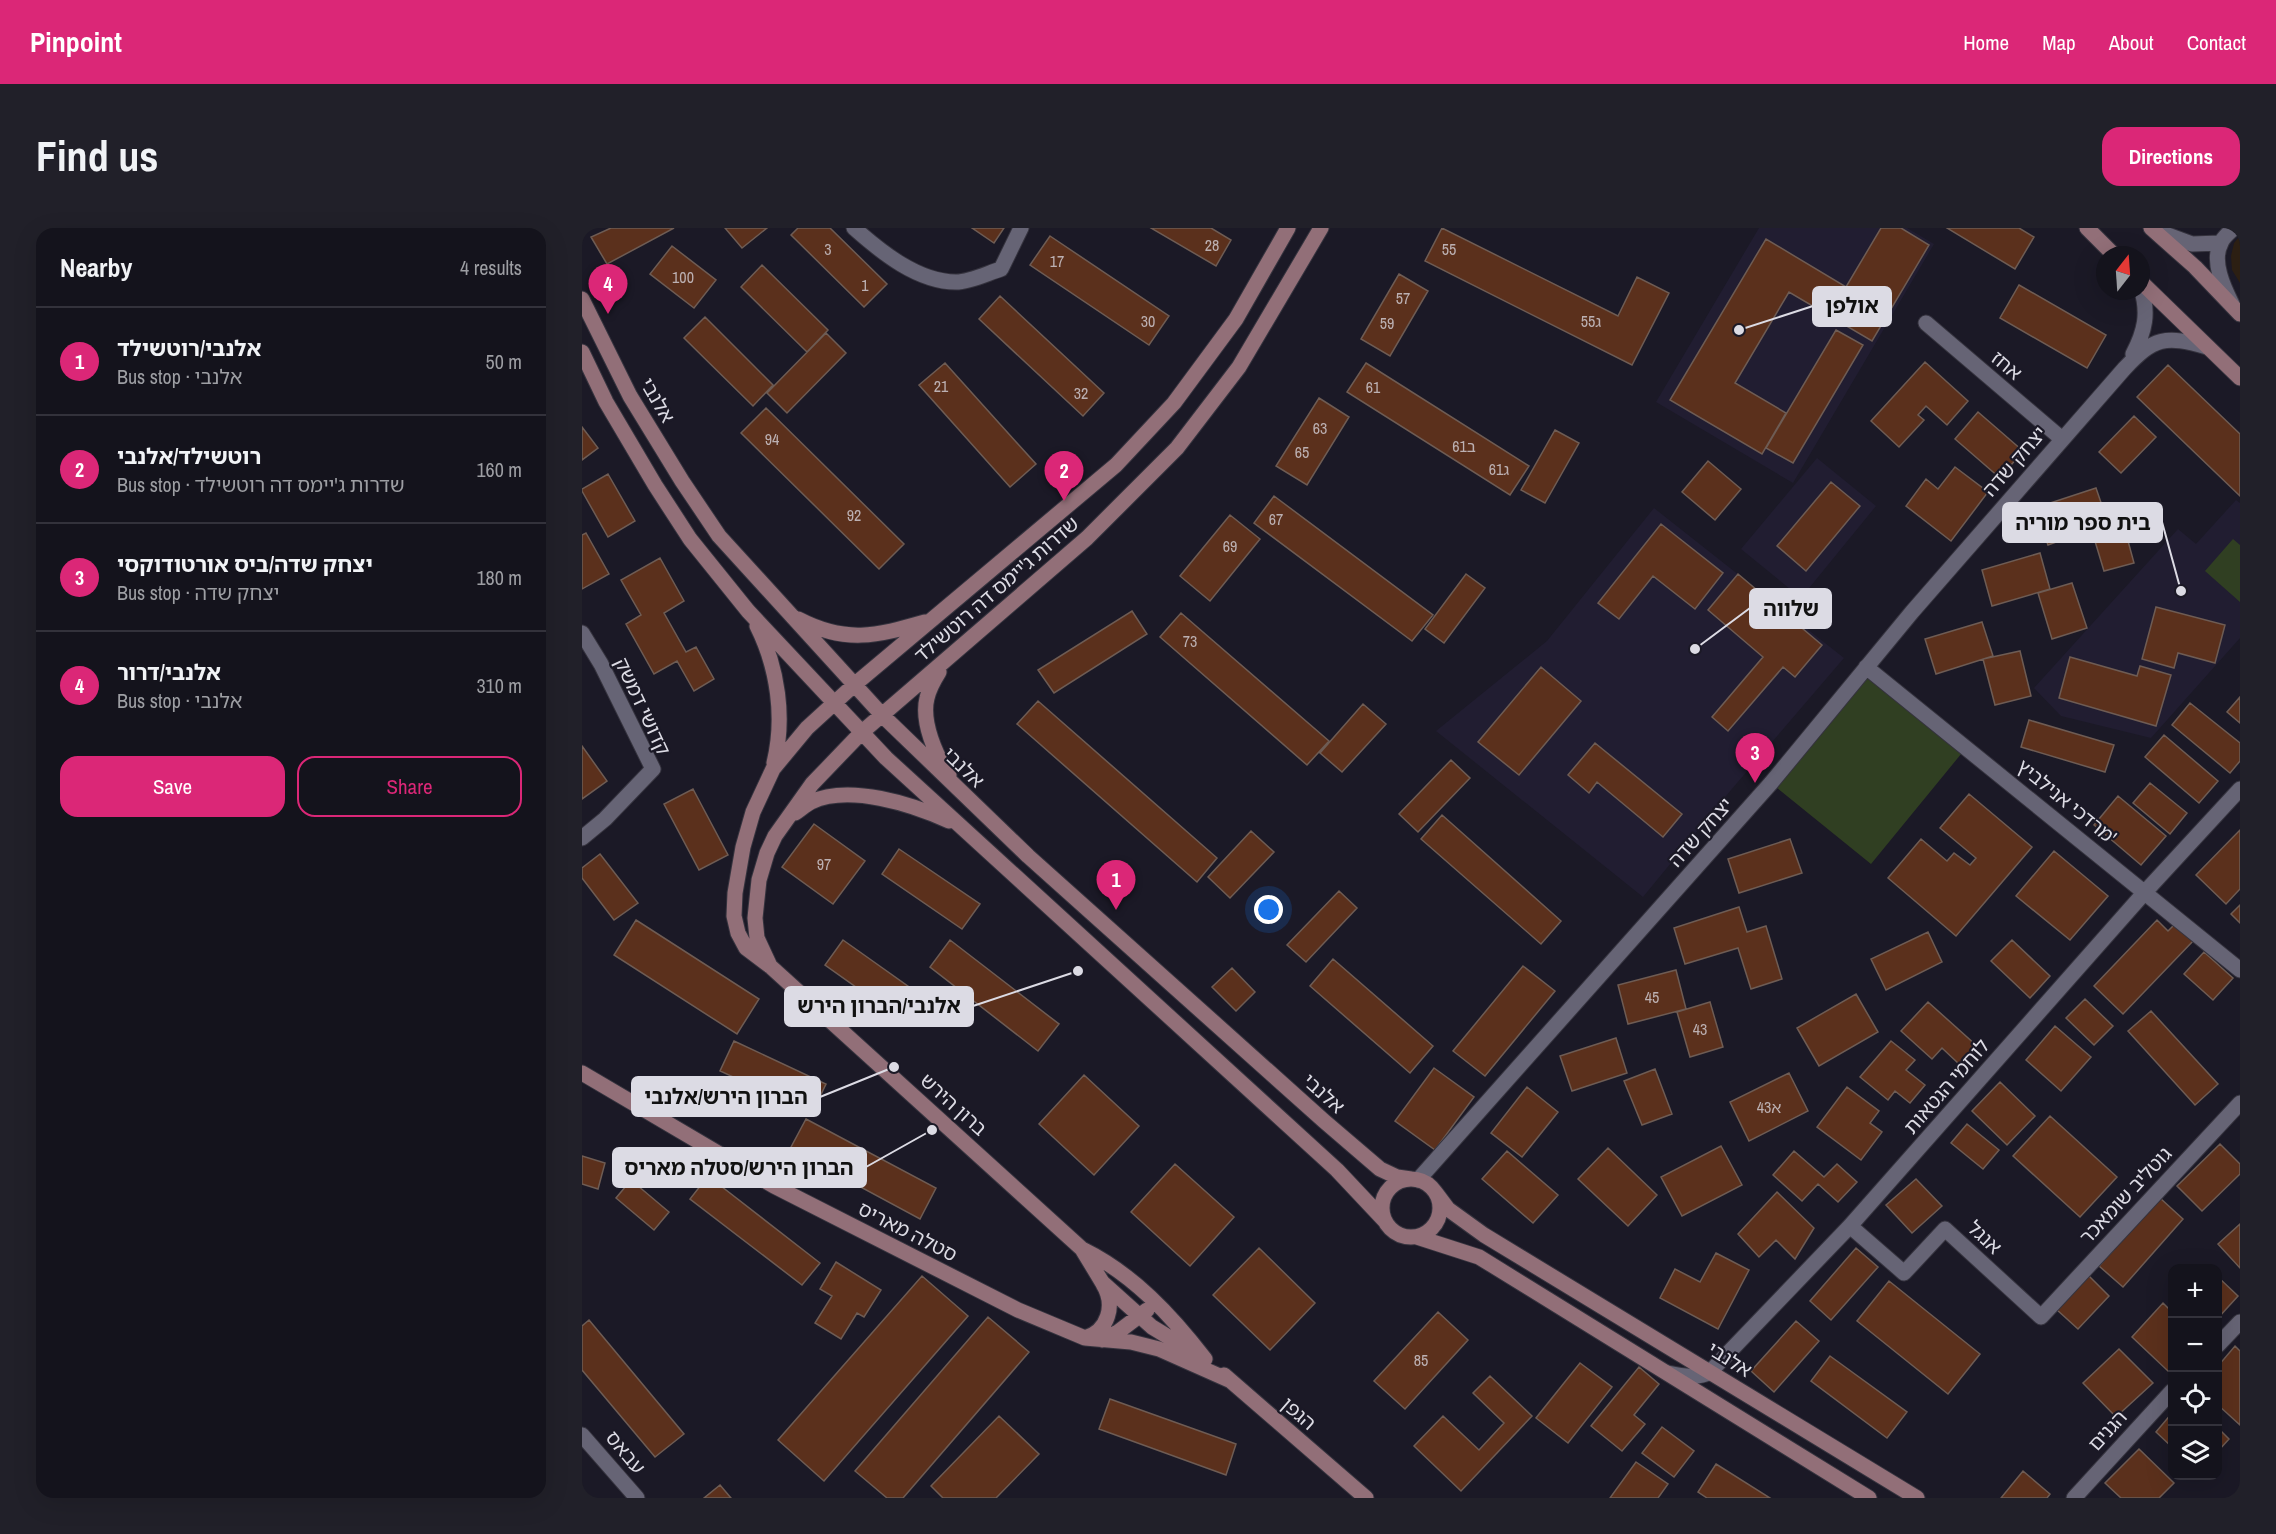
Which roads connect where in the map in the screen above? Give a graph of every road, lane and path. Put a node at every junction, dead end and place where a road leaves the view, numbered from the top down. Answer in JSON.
{"nodes":[{"id":1,"x":854,"y":228,"type":"edge"},
{"id":2,"x":1021,"y":228,"type":"edge"},
{"id":3,"x":1288,"y":228,"type":"edge"},
{"id":4,"x":1320,"y":228,"type":"edge"},
{"id":5,"x":2087,"y":228,"type":"edge"},
{"id":6,"x":2151,"y":228,"type":"edge"},
{"id":7,"x":2234,"y":228,"type":"edge"},
{"id":8,"x":2220,"y":243,"type":"junction"},
{"id":9,"x":2105,"y":246,"type":"edge"},
{"id":10,"x":2150,"y":291,"type":"edge"},
{"id":11,"x":582,"y":299,"type":"edge"},
{"id":12,"x":2144,"y":300,"type":"edge"},
{"id":13,"x":2237,"y":311,"type":"edge"},
{"id":14,"x":1926,"y":323,"type":"dead end"},
{"id":15,"x":2207,"y":347,"type":"junction"},
{"id":16,"x":582,"y":352,"type":"edge"},
{"id":17,"x":2124,"y":369,"type":"junction"},
{"id":18,"x":2240,"y":378,"type":"edge"},
{"id":19,"x":2062,"y":439,"type":"junction"},
{"id":20,"x":748,"y":610,"type":"junction"},
{"id":21,"x":789,"y":614,"type":"junction"},
{"id":22,"x":931,"y":620,"type":"junction"},
{"id":23,"x":582,"y":633,"type":"edge"},
{"id":24,"x":946,"y":660,"type":"junction"},
{"id":25,"x":1866,"y":667,"type":"junction"},
{"id":26,"x":854,"y":684,"type":"junction"},
{"id":27,"x":834,"y":703,"type":"junction"},
{"id":28,"x":883,"y":716,"type":"junction"},
{"id":29,"x":861,"y":733,"type":"junction"},
{"id":30,"x":773,"y":769,"type":"junction"},
{"id":31,"x":2240,"y":789,"type":"edge"},
{"id":32,"x":967,"y":799,"type":"junction"},
{"id":33,"x":785,"y":820,"type":"junction"},
{"id":34,"x":964,"y":828,"type":"junction"},
{"id":35,"x":582,"y":838,"type":"edge"},
{"id":36,"x":2145,"y":892,"type":"junction"},
{"id":37,"x":770,"y":966,"type":"junction"},
{"id":38,"x":2240,"y":970,"type":"edge"},
{"id":39,"x":582,"y":1073,"type":"edge"},
{"id":40,"x":2240,"y":1102,"type":"edge"},
{"id":41,"x":1415,"y":1180,"type":"junction"},
{"id":42,"x":1436,"y":1192,"type":"junction"},
{"id":43,"x":1385,"y":1221,"type":"junction"},
{"id":44,"x":1850,"y":1226,"type":"junction"},
{"id":45,"x":1417,"y":1237,"type":"junction"},
{"id":46,"x":1082,"y":1250,"type":"junction"},
{"id":47,"x":1102,"y":1282,"type":"junction"},
{"id":48,"x":1156,"y":1302,"type":"junction"},
{"id":49,"x":1140,"y":1316,"type":"junction"},
{"id":50,"x":2041,"y":1317,"type":"joint"},
{"id":51,"x":2240,"y":1322,"type":"edge"},
{"id":52,"x":1085,"y":1338,"type":"junction"},
{"id":53,"x":1101,"y":1340,"type":"junction"},
{"id":54,"x":2222,"y":1340,"type":"edge"},
{"id":55,"x":1205,"y":1359,"type":"junction"},
{"id":56,"x":1665,"y":1372,"type":"junction"},
{"id":57,"x":1710,"y":1372,"type":"junction"},
{"id":58,"x":1231,"y":1381,"type":"junction"},
{"id":59,"x":2168,"y":1395,"type":"edge"},
{"id":60,"x":582,"y":1435,"type":"edge"},
{"id":61,"x":637,"y":1498,"type":"edge"},
{"id":62,"x":1366,"y":1498,"type":"edge"},
{"id":63,"x":1869,"y":1498,"type":"edge"},
{"id":64,"x":1917,"y":1498,"type":"edge"},
{"id":65,"x":2074,"y":1498,"type":"edge"}],
"edges":[{"from":1,"to":2,"type":"street"},
{"from":3,"to":22,"type":"street","name":"שדרות ג'יימס דה רוטשילד"},
{"from":4,"to":24,"type":"street","name":"שדרות ג'יימס דה רוטשילד"},
{"from":5,"to":9,"type":"street"},
{"from":6,"to":8,"type":"street"},
{"from":6,"to":13,"type":"street"},
{"from":7,"to":8,"type":"street"},
{"from":8,"to":13,"type":"street"},
{"from":10,"to":15,"type":"street"},
{"from":11,"to":21,"type":"street","name":"אלנבי"},
{"from":12,"to":17,"type":"street","name":"יצחק שדה"},
{"from":14,"to":19,"type":"street","name":"אחז"},
{"from":15,"to":17,"type":"street","name":"יצחק שדה"},
{"from":15,"to":18,"type":"street"},
{"from":16,"to":20,"type":"street"},
{"from":17,"to":19,"type":"street","name":"יצחק שדה"},
{"from":19,"to":25,"type":"street","name":"יצחק שדה"},
{"from":20,"to":27,"type":"street"},
{"from":20,"to":30,"type":"street"},
{"from":21,"to":22,"type":"street"},
{"from":21,"to":26,"type":"street","name":"אלנבי"},
{"from":22,"to":26,"type":"street","name":"שדרות ג'יימס דה רוטשילד"},
{"from":23,"to":35,"type":"street","name":"קדושי דמשק"},
{"from":24,"to":28,"type":"street","name":"שדרות ג'יימס דה רוטשילד"},
{"from":24,"to":32,"type":"street"},
{"from":25,"to":36,"type":"street","name":"מרדכי אנילביץ'"},
{"from":25,"to":41,"type":"street","name":"יצחק שדה"},
{"from":26,"to":27,"type":"street","name":"ברון הירש"},
{"from":26,"to":28,"type":"street","name":"אלנבי"},
{"from":27,"to":29,"type":"street"},
{"from":27,"to":30,"type":"street","name":"ברון הירש"},
{"from":28,"to":29,"type":"street","name":"ברון הירש"},
{"from":28,"to":32,"type":"street","name":"אלנבי"},
{"from":29,"to":33,"type":"street","name":"ברון הירש"},
{"from":29,"to":34,"type":"street"},
{"from":30,"to":37,"type":"street","name":"ברון הירש"},
{"from":31,"to":36,"type":"street","name":"לוחמי הגטאות"},
{"from":32,"to":41,"type":"street","name":"אלנבי"},
{"from":33,"to":34,"type":"street"},
{"from":33,"to":37,"type":"street","name":"ברון הירש"},
{"from":34,"to":43,"type":"street"},
{"from":36,"to":38,"type":"street","name":"מרדכי אנילביץ'"},
{"from":36,"to":44,"type":"street","name":"לוחמי הגטאות"},
{"from":37,"to":46,"type":"street","name":"ברון הירש"},
{"from":39,"to":52,"type":"street","name":"סטלה מאריס"},
{"from":40,"to":50,"type":"street","name":"גוטליב שומאכר"},
{"from":41,"to":42,"type":"street","name":"אלנבי"},
{"from":41,"to":43,"type":"street"},
{"from":42,"to":45,"type":"street"},
{"from":42,"to":57,"type":"street","name":"אלנבי"},
{"from":43,"to":45,"type":"street"},
{"from":44,"to":50,"type":"street","name":"אנגל"},
{"from":44,"to":57,"type":"street","name":"לוחמי הגטאות"},
{"from":45,"to":56,"type":"street"},
{"from":46,"to":47,"type":"street","name":"ברון הירש"},
{"from":46,"to":48,"type":"street","name":"ברון הירש"},
{"from":47,"to":49,"type":"street","name":"ברון הירש"},
{"from":47,"to":52,"type":"street"},
{"from":48,"to":49,"type":"street"},
{"from":48,"to":55,"type":"street","name":"הגפן"},
{"from":49,"to":53,"type":"street"},
{"from":49,"to":55,"type":"street","name":"הגפן"},
{"from":51,"to":54,"type":"street"},
{"from":52,"to":53,"type":"street","name":"סטלה מאריס"},
{"from":53,"to":58,"type":"street","name":"סטלה מאריס"},
{"from":55,"to":58,"type":"street","name":"הגפן"},
{"from":56,"to":57,"type":"street"},
{"from":56,"to":63,"type":"street"},
{"from":57,"to":64,"type":"street","name":"אלנבי"},
{"from":58,"to":62,"type":"street","name":"הגפן"},
{"from":59,"to":65,"type":"street","name":"הגנים"},
{"from":60,"to":61,"type":"street","name":"עבאס"}]}
